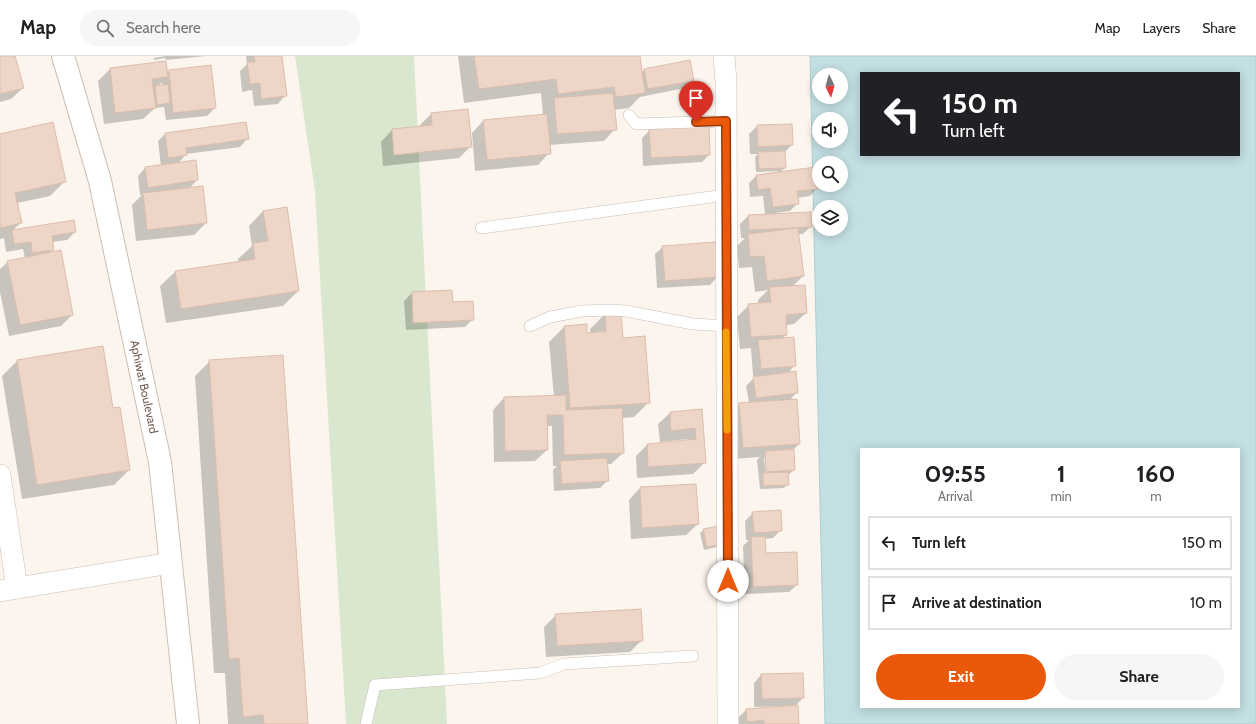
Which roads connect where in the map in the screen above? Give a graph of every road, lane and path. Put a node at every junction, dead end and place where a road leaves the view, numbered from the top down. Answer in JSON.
{"nodes":[{"id":1,"x":63,"y":56,"type":"edge"},
{"id":2,"x":724,"y":56,"type":"edge"},
{"id":3,"x":629,"y":115,"type":"dead end"},
{"id":4,"x":726,"y":121,"type":"junction"},
{"id":5,"x":726,"y":195,"type":"junction"},
{"id":6,"x":481,"y":228,"type":"dead end"},
{"id":7,"x":530,"y":326,"type":"dead end"},
{"id":8,"x":726,"y":326,"type":"junction"},
{"id":9,"x":0,"y":475,"type":"edge"},
{"id":10,"x":171,"y":563,"type":"junction"},
{"id":11,"x":8,"y":589,"type":"edge"},
{"id":12,"x":693,"y":656,"type":"dead end"},
{"id":13,"x":188,"y":724,"type":"edge"},
{"id":14,"x":366,"y":724,"type":"edge"},
{"id":15,"x":728,"y":724,"type":"edge"}],
"edges":[{"from":1,"to":10,"type":"street","name":"Aphiwat Boulevard"},
{"from":2,"to":4,"type":"street"},
{"from":3,"to":4,"type":"lane"},
{"from":4,"to":5,"type":"street"},
{"from":5,"to":6,"type":"lane"},
{"from":5,"to":8,"type":"street"},
{"from":7,"to":8,"type":"lane"},
{"from":8,"to":15,"type":"street"},
{"from":9,"to":11,"type":"street"},
{"from":10,"to":11,"type":"street"},
{"from":10,"to":13,"type":"street","name":"Aphiwat Boulevard"},
{"from":12,"to":14,"type":"lane"}]}
